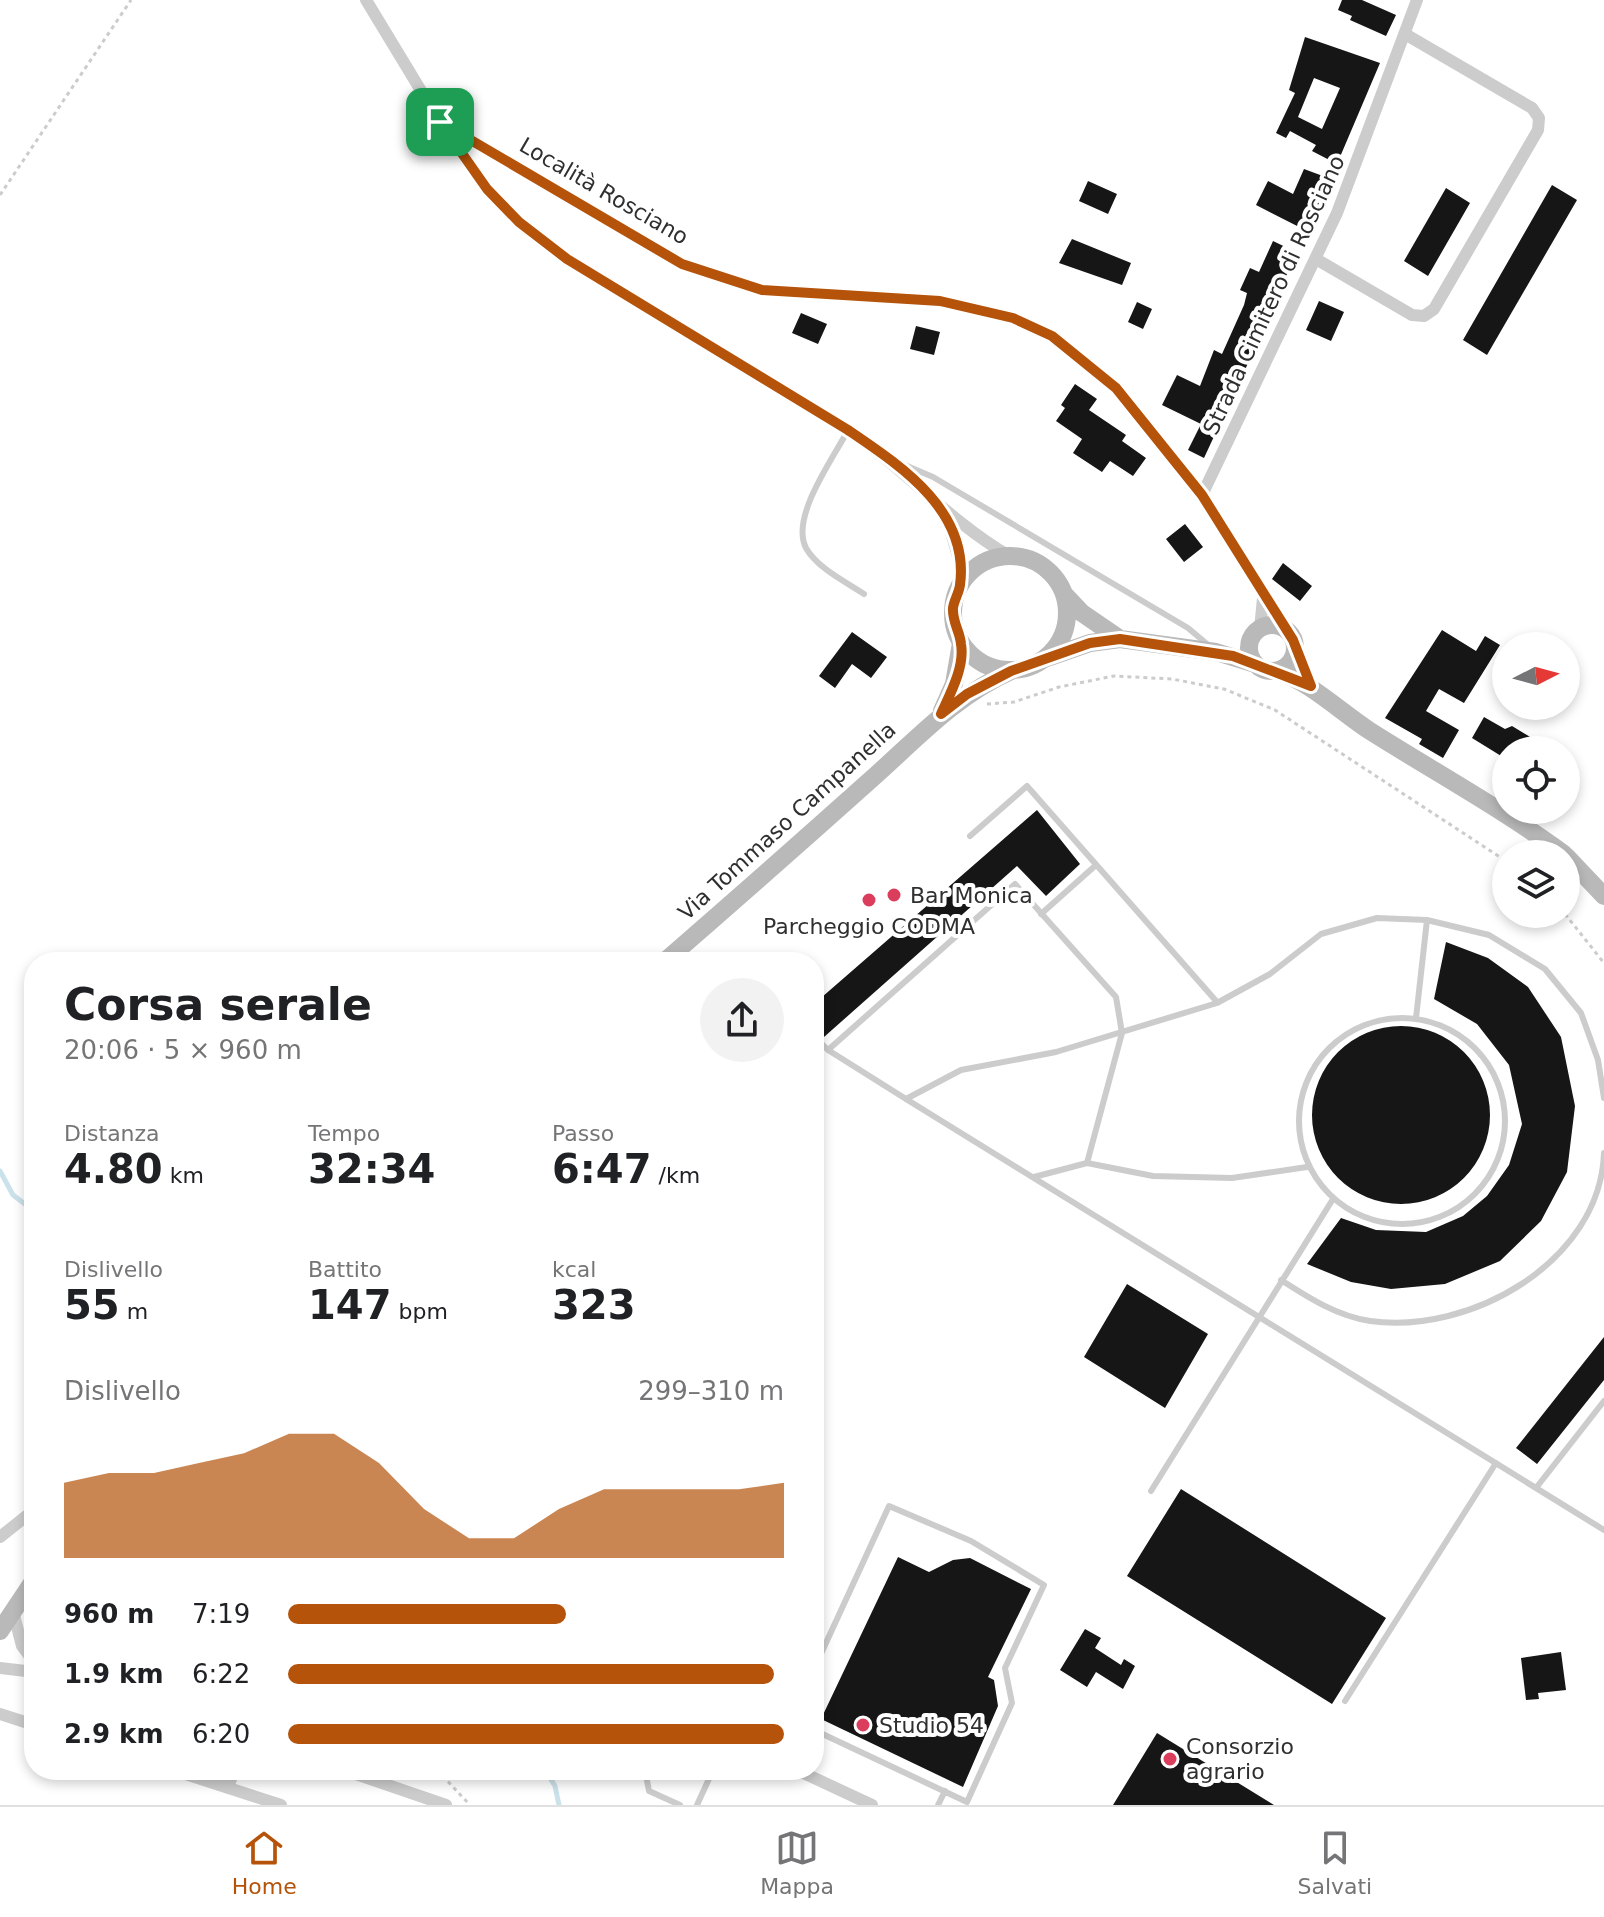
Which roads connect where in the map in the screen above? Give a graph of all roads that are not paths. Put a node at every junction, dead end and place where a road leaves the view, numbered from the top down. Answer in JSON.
{"nodes":[{"id":1,"x":366,"y":0,"type":"edge"},
{"id":2,"x":1417,"y":0,"type":"edge"},
{"id":3,"x":1405,"y":34,"type":"junction"},
{"id":4,"x":440,"y":122,"type":"junction"},
{"id":5,"x":1316,"y":259,"type":"junction"},
{"id":6,"x":848,"y":430,"type":"junction"},
{"id":7,"x":889,"y":458,"type":"junction"},
{"id":8,"x":1202,"y":495,"type":"junction"},
{"id":9,"x":945,"y":511,"type":"junction"},
{"id":10,"x":1009,"y":556,"type":"junction"},
{"id":11,"x":960,"y":586,"type":"junction"},
{"id":12,"x":864,"y":594,"type":"dead end"},
{"id":13,"x":1064,"y":594,"type":"junction"},
{"id":14,"x":1263,"y":595,"type":"junction"},
{"id":15,"x":1283,"y":628,"type":"junction"},
{"id":16,"x":1255,"y":635,"type":"junction"},
{"id":17,"x":1120,"y":639,"type":"junction"},
{"id":18,"x":961,"y":643,"type":"junction"},
{"id":19,"x":1295,"y":648,"type":"junction"},
{"id":20,"x":1216,"y":652,"type":"junction"},
{"id":21,"x":1045,"y":659,"type":"junction"},
{"id":22,"x":1255,"y":664,"type":"junction"},
{"id":23,"x":1011,"y":671,"type":"junction"},
{"id":24,"x":1277,"y":671,"type":"junction"},
{"id":25,"x":1311,"y":686,"type":"junction"},
{"id":26,"x":941,"y":714,"type":"junction"},
{"id":27,"x":970,"y":836,"type":"dead end"},
{"id":28,"x":1544,"y":840,"type":"edge"},
{"id":29,"x":1096,"y":865,"type":"junction"},
{"id":30,"x":1580,"y":871,"type":"edge"},
{"id":31,"x":1604,"y":896,"type":"edge"},
{"id":32,"x":1041,"y":914,"type":"junction"},
{"id":33,"x":1427,"y":920,"type":"junction"},
{"id":34,"x":675,"y":952,"type":"edge"},
{"id":35,"x":1217,"y":1003,"type":"junction"},
{"id":36,"x":1416,"y":1018,"type":"junction"},
{"id":37,"x":1122,"y":1033,"type":"junction"},
{"id":38,"x":824,"y":1046,"type":"edge"},
{"id":39,"x":828,"y":1050,"type":"junction"},
{"id":40,"x":1604,"y":1098,"type":"edge"},
{"id":41,"x":906,"y":1099,"type":"junction"},
{"id":42,"x":1604,"y":1153,"type":"edge"},
{"id":43,"x":1087,"y":1163,"type":"junction"},
{"id":44,"x":1307,"y":1167,"type":"junction"},
{"id":45,"x":1034,"y":1177,"type":"junction"},
{"id":46,"x":1333,"y":1199,"type":"junction"},
{"id":47,"x":1281,"y":1280,"type":"junction"},
{"id":48,"x":1257,"y":1318,"type":"junction"},
{"id":49,"x":1604,"y":1401,"type":"edge"},
{"id":50,"x":1496,"y":1463,"type":"junction"},
{"id":51,"x":1536,"y":1488,"type":"junction"},
{"id":52,"x":1151,"y":1491,"type":"dead end"},
{"id":53,"x":24,"y":1518,"type":"edge"},
{"id":54,"x":1604,"y":1530,"type":"edge"},
{"id":55,"x":0,"y":1537,"type":"edge"},
{"id":56,"x":24,"y":1595,"type":"edge"},
{"id":57,"x":13,"y":1611,"type":"junction"},
{"id":58,"x":0,"y":1631,"type":"edge"},
{"id":59,"x":824,"y":1647,"type":"edge"},
{"id":60,"x":24,"y":1649,"type":"edge"},
{"id":61,"x":0,"y":1668,"type":"edge"},
{"id":62,"x":24,"y":1671,"type":"edge"},
{"id":63,"x":1345,"y":1701,"type":"dead end"},
{"id":64,"x":0,"y":1714,"type":"edge"},
{"id":65,"x":24,"y":1722,"type":"edge"},
{"id":66,"x":824,"y":1735,"type":"edge"},
{"id":67,"x":204,"y":1780,"type":"edge"},
{"id":68,"x":231,"y":1780,"type":"edge"},
{"id":69,"x":373,"y":1780,"type":"edge"},
{"id":70,"x":647,"y":1780,"type":"edge"},
{"id":71,"x":708,"y":1780,"type":"edge"},
{"id":72,"x":818,"y":1780,"type":"edge"},
{"id":73,"x":228,"y":1788,"type":"junction"},
{"id":74,"x":945,"y":1791,"type":"junction"},
{"id":75,"x":281,"y":1805,"type":"edge"},
{"id":76,"x":446,"y":1805,"type":"edge"},
{"id":77,"x":680,"y":1805,"type":"edge"},
{"id":78,"x":697,"y":1805,"type":"edge"},
{"id":79,"x":872,"y":1805,"type":"edge"},
{"id":80,"x":938,"y":1805,"type":"edge"}],
"edges":[{"from":1,"to":4,"type":"street","name":"Località Rosciano"},
{"from":2,"to":3,"type":"street","name":"Strada Cimitero di Rosciano"},
{"from":3,"to":5,"type":"street","name":"Strada Cimitero di Rosciano"},
{"from":3,"to":5,"type":"street"},
{"from":4,"to":6,"type":"street","name":"Località Rosciano"},
{"from":4,"to":8,"type":"street","name":"Località Rosciano"},
{"from":5,"to":8,"type":"street","name":"Strada Cimitero di Rosciano"},
{"from":6,"to":7,"type":"street","name":"Località Rosciano"},
{"from":6,"to":12,"type":"lane"},
{"from":7,"to":9,"type":"street","name":"Località Rosciano"},
{"from":7,"to":20,"type":"lane"},
{"from":8,"to":14,"type":"street"},
{"from":9,"to":10,"type":"street","name":"Località Rosciano"},
{"from":9,"to":11,"type":"street"},
{"from":10,"to":11,"type":"main road"},
{"from":10,"to":13,"type":"main road"},
{"from":11,"to":18,"type":"main road"},
{"from":13,"to":17,"type":"main road"},
{"from":13,"to":21,"type":"main road"},
{"from":14,"to":15,"type":"street"},
{"from":14,"to":16,"type":"street"},
{"from":15,"to":16,"type":"main road"},
{"from":15,"to":19,"type":"main road"},
{"from":16,"to":20,"type":"main road"},
{"from":16,"to":22,"type":"main road"},
{"from":17,"to":20,"type":"main road"},
{"from":17,"to":21,"type":"main road"},
{"from":18,"to":23,"type":"main road"},
{"from":18,"to":26,"type":"main road","name":"Via Tommaso Campanella"},
{"from":19,"to":24,"type":"main road"},
{"from":19,"to":25,"type":"main road"},
{"from":20,"to":22,"type":"main road"},
{"from":21,"to":23,"type":"main road"},
{"from":22,"to":24,"type":"main road"},
{"from":23,"to":26,"type":"main road","name":"Via Tommaso Campanella"},
{"from":24,"to":25,"type":"main road"},
{"from":25,"to":28,"type":"main road"},
{"from":26,"to":34,"type":"main road","name":"Via Tommaso Campanella"},
{"from":27,"to":29,"type":"lane"},
{"from":29,"to":32,"type":"lane"},
{"from":29,"to":35,"type":"lane"},
{"from":30,"to":31,"type":"main road"},
{"from":32,"to":37,"type":"lane"},
{"from":32,"to":39,"type":"lane"},
{"from":33,"to":35,"type":"lane"},
{"from":33,"to":36,"type":"lane"},
{"from":33,"to":40,"type":"lane"},
{"from":35,"to":37,"type":"lane"},
{"from":36,"to":44,"type":"lane"},
{"from":36,"to":46,"type":"lane"},
{"from":37,"to":41,"type":"lane"},
{"from":37,"to":43,"type":"lane"},
{"from":38,"to":39,"type":"lane"},
{"from":39,"to":41,"type":"lane"},
{"from":41,"to":45,"type":"lane"},
{"from":42,"to":47,"type":"lane"},
{"from":43,"to":44,"type":"lane"},
{"from":43,"to":45,"type":"lane"},
{"from":44,"to":46,"type":"lane"},
{"from":45,"to":48,"type":"lane"},
{"from":46,"to":47,"type":"lane"},
{"from":47,"to":48,"type":"lane"},
{"from":48,"to":50,"type":"lane"},
{"from":48,"to":52,"type":"lane"},
{"from":49,"to":51,"type":"lane"},
{"from":50,"to":51,"type":"lane"},
{"from":50,"to":63,"type":"lane"},
{"from":51,"to":54,"type":"lane"},
{"from":53,"to":55,"type":"street"},
{"from":56,"to":57,"type":"main road"},
{"from":57,"to":58,"type":"main road"},
{"from":57,"to":60,"type":"street"},
{"from":59,"to":74,"type":"lane"},
{"from":61,"to":62,"type":"street"},
{"from":64,"to":65,"type":"street"},
{"from":66,"to":74,"type":"lane"},
{"from":67,"to":73,"type":"street"},
{"from":68,"to":73,"type":"street"},
{"from":69,"to":76,"type":"street"},
{"from":70,"to":77,"type":"lane"},
{"from":71,"to":78,"type":"lane"},
{"from":72,"to":79,"type":"street"},
{"from":73,"to":75,"type":"street"},
{"from":74,"to":80,"type":"lane"}]}
